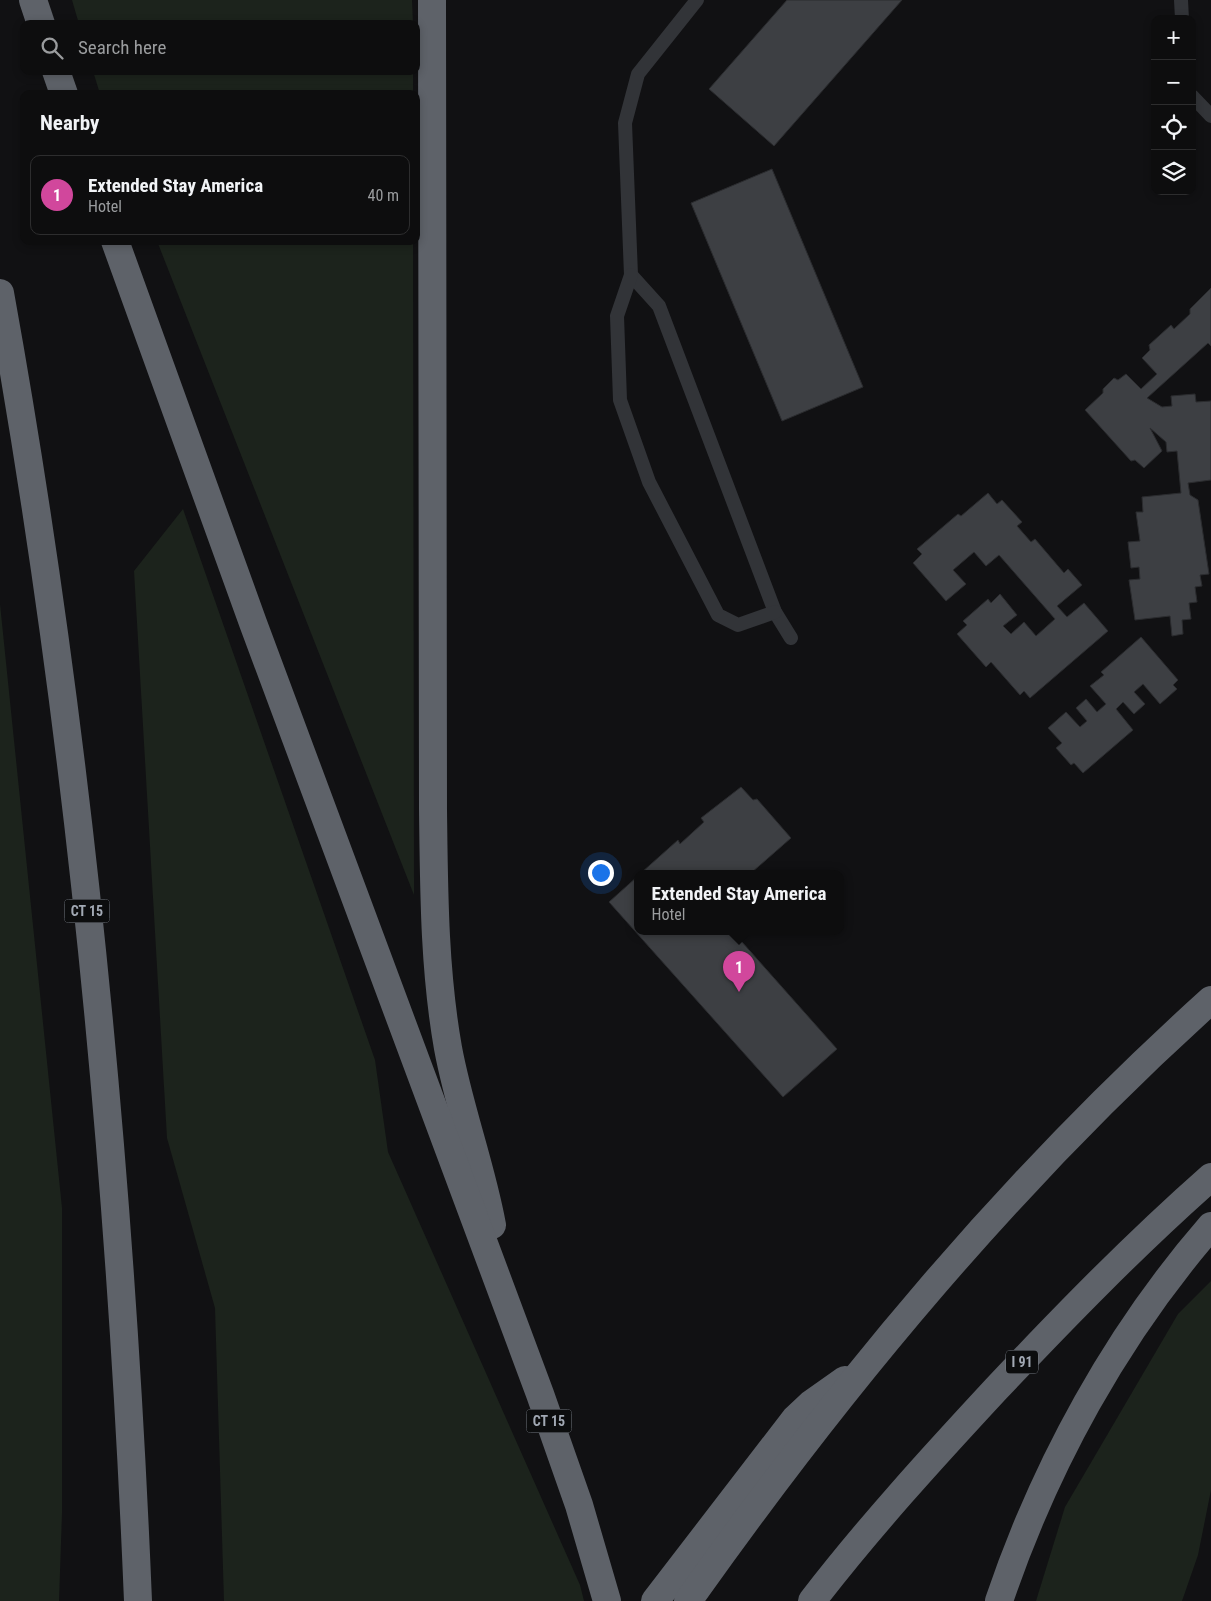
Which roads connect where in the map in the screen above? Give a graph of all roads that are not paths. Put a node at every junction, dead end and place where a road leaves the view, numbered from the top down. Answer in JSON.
{"nodes":[{"id":1,"x":34,"y":0,"type":"edge"},
{"id":2,"x":432,"y":0,"type":"edge"},
{"id":3,"x":698,"y":0,"type":"edge"},
{"id":4,"x":1181,"y":0,"type":"edge"},
{"id":5,"x":1182,"y":15,"type":"edge"},
{"id":6,"x":40,"y":20,"type":"edge"},
{"id":7,"x":57,"y":75,"type":"edge"},
{"id":8,"x":63,"y":90,"type":"edge"},
{"id":9,"x":1196,"y":100,"type":"edge"},
{"id":10,"x":1211,"y":116,"type":"edge"},
{"id":11,"x":116,"y":245,"type":"edge"},
{"id":12,"x":631,"y":274,"type":"junction"},
{"id":13,"x":0,"y":293,"type":"edge"},
{"id":14,"x":775,"y":612,"type":"junction"},
{"id":15,"x":792,"y":638,"type":"dead end"},
{"id":16,"x":1211,"y":1000,"type":"edge"},
{"id":17,"x":1211,"y":1177,"type":"edge"},
{"id":18,"x":1211,"y":1226,"type":"edge"},
{"id":19,"x":499,"y":1281,"type":"junction"},
{"id":20,"x":865,"y":1367,"type":"junction"},
{"id":21,"x":135,"y":1533,"type":"junction"},
{"id":22,"x":121,"y":1601,"type":"edge"},
{"id":23,"x":138,"y":1601,"type":"edge"},
{"id":24,"x":608,"y":1601,"type":"edge"},
{"id":25,"x":655,"y":1601,"type":"edge"},
{"id":26,"x":688,"y":1601,"type":"edge"},
{"id":27,"x":812,"y":1601,"type":"edge"},
{"id":28,"x":999,"y":1601,"type":"edge"}],
"edges":[{"from":1,"to":6,"type":"highway"},
{"from":2,"to":19,"type":"highway"},
{"from":3,"to":12,"type":"lane"},
{"from":4,"to":5,"type":"lane"},
{"from":7,"to":8,"type":"highway"},
{"from":9,"to":10,"type":"lane"},
{"from":11,"to":19,"type":"highway","number":"CT 15"},
{"from":12,"to":14,"type":"lane"},
{"from":12,"to":14,"type":"lane"},
{"from":13,"to":21,"type":"highway","number":"CT 15"},
{"from":14,"to":15,"type":"lane"},
{"from":16,"to":20,"type":"highway"},
{"from":17,"to":27,"type":"highway","number":"I 91"},
{"from":18,"to":28,"type":"highway"},
{"from":19,"to":24,"type":"highway","number":"CT 15"},
{"from":20,"to":25,"type":"highway"},
{"from":20,"to":26,"type":"highway"},
{"from":21,"to":22,"type":"highway"},
{"from":21,"to":23,"type":"highway","number":"CT 15"}]}
